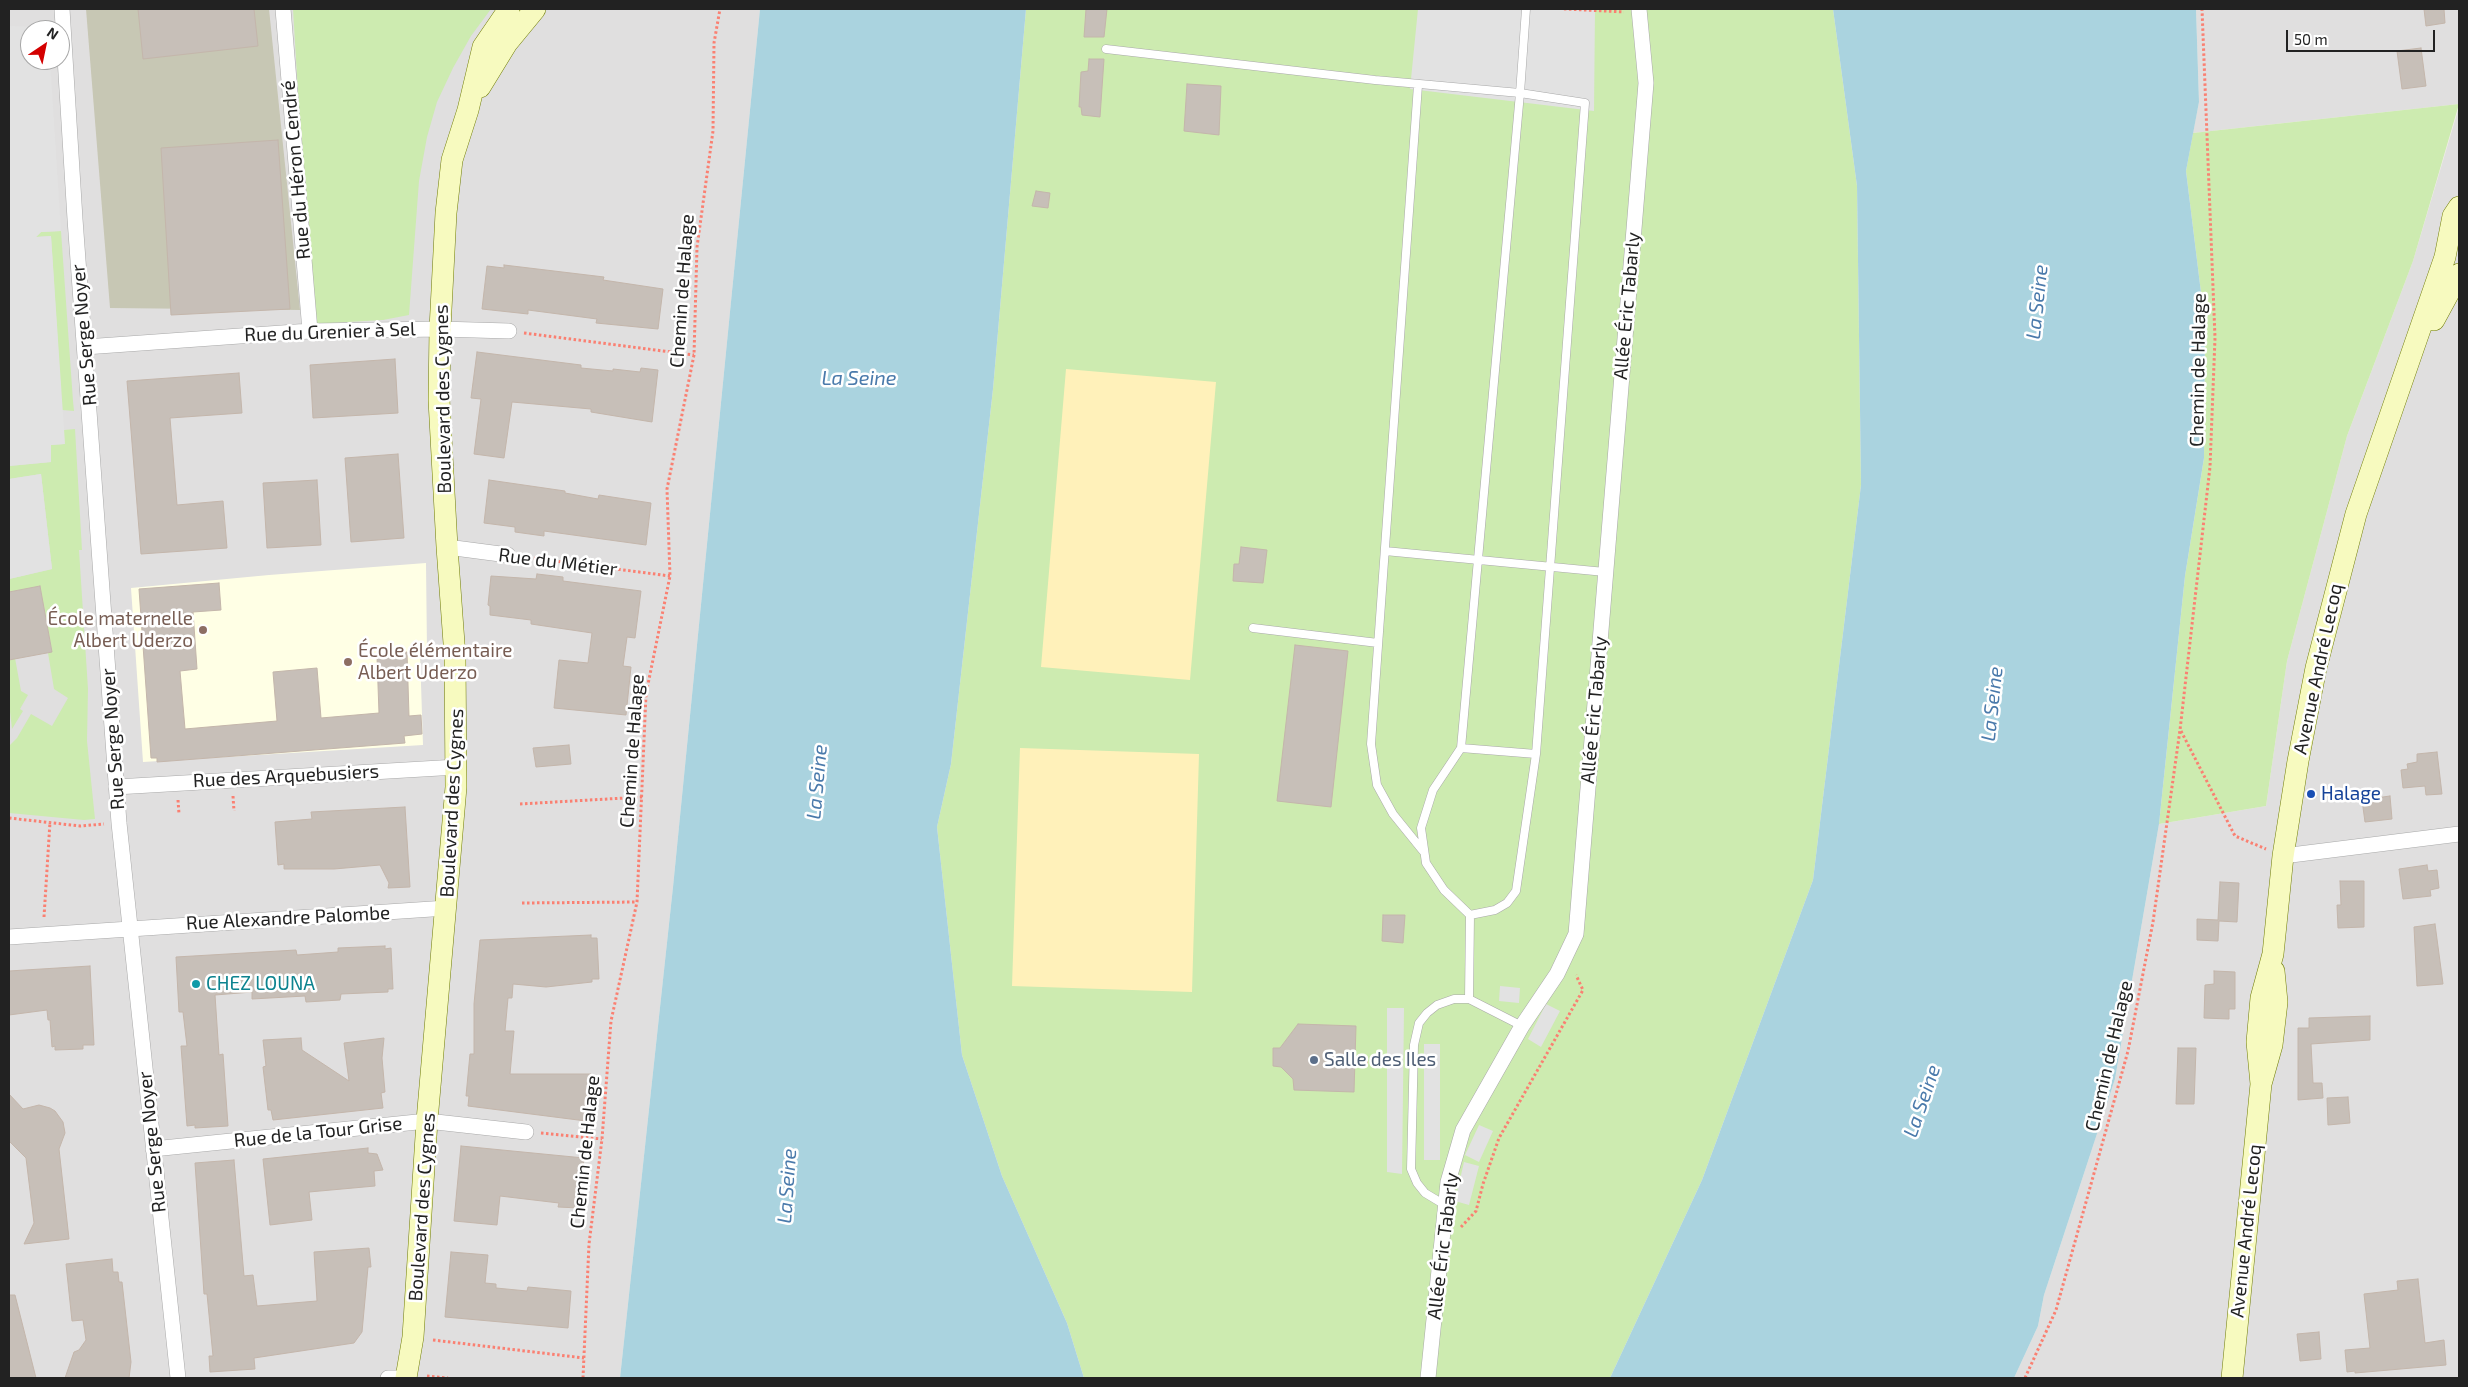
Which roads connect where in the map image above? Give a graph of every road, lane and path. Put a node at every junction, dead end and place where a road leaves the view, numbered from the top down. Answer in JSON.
{"nodes":[{"id":1,"x":62,"y":9,"type":"edge"},
{"id":2,"x":283,"y":9,"type":"edge"},
{"id":3,"x":508,"y":9,"type":"edge"},
{"id":4,"x":535,"y":9,"type":"edge"},
{"id":5,"x":720,"y":9,"type":"edge"},
{"id":6,"x":1526,"y":9,"type":"edge"},
{"id":7,"x":1565,"y":9,"type":"edge"},
{"id":8,"x":2202,"y":9,"type":"edge"},
{"id":9,"x":1639,"y":11,"type":"edge"},
{"id":10,"x":1106,"y":49,"type":"dead end"},
{"id":11,"x":1418,"y":85,"type":"junction"},
{"id":12,"x":1520,"y":93,"type":"junction"},
{"id":13,"x":468,"y":110,"type":"junction"},
{"id":14,"x":2459,"y":207,"type":"edge"},
{"id":15,"x":2455,"y":242,"type":"edge"},
{"id":16,"x":2459,"y":274,"type":"edge"},
{"id":17,"x":440,"y":329,"type":"junction"},
{"id":18,"x":310,"y":331,"type":"junction"},
{"id":19,"x":509,"y":332,"type":"joint"},
{"id":20,"x":86,"y":347,"type":"junction"},
{"id":21,"x":694,"y":355,"type":"junction"},
{"id":22,"x":2397,"y":392,"type":"junction"},
{"id":23,"x":446,"y":547,"type":"junction"},
{"id":24,"x":1385,"y":550,"type":"junction"},
{"id":25,"x":508,"y":555,"type":"joint"},
{"id":26,"x":1478,"y":558,"type":"junction"},
{"id":27,"x":1550,"y":565,"type":"junction"},
{"id":28,"x":1605,"y":572,"type":"junction"},
{"id":29,"x":670,"y":576,"type":"junction"},
{"id":30,"x":1254,"y":628,"type":"dead end"},
{"id":31,"x":1378,"y":643,"type":"junction"},
{"id":32,"x":2180,"y":730,"type":"junction"},
{"id":33,"x":1461,"y":748,"type":"junction"},
{"id":34,"x":1536,"y":754,"type":"junction"},
{"id":35,"x":456,"y":767,"type":"junction"},
{"id":36,"x":116,"y":786,"type":"junction"},
{"id":37,"x":642,"y":797,"type":"junction"},
{"id":38,"x":520,"y":804,"type":"dead end"},
{"id":39,"x":9,"y":818,"type":"edge"},
{"id":40,"x":50,"y":822,"type":"junction"},
{"id":41,"x":119,"y":823,"type":"junction"},
{"id":42,"x":102,"y":824,"type":"junction"},
{"id":43,"x":103,"y":834,"type":"dead end"},
{"id":44,"x":2459,"y":834,"type":"edge"},
{"id":45,"x":1424,"y":852,"type":"junction"},
{"id":46,"x":2283,"y":856,"type":"junction"},
{"id":47,"x":637,"y":902,"type":"junction"},
{"id":48,"x":522,"y":903,"type":"dead end"},
{"id":49,"x":447,"y":908,"type":"junction"},
{"id":50,"x":1470,"y":914,"type":"junction"},
{"id":51,"x":54,"y":916,"type":"dead end"},
{"id":52,"x":44,"y":917,"type":"junction"},
{"id":53,"x":35,"y":918,"type":"dead end"},
{"id":54,"x":129,"y":927,"type":"junction"},
{"id":55,"x":9,"y":937,"type":"edge"},
{"id":56,"x":1566,"y":956,"type":"junction"},
{"id":57,"x":1469,"y":999,"type":"junction"},
{"id":58,"x":1522,"y":1026,"type":"junction"},
{"id":59,"x":1355,"y":1062,"type":"dead end"},
{"id":60,"x":1413,"y":1064,"type":"junction"},
{"id":61,"x":427,"y":1121,"type":"junction"},
{"id":62,"x":526,"y":1132,"type":"joint"},
{"id":63,"x":602,"y":1140,"type":"junction"},
{"id":64,"x":153,"y":1149,"type":"junction"},
{"id":65,"x":1445,"y":1205,"type":"junction"},
{"id":66,"x":1456,"y":1232,"type":"dead end"},
{"id":67,"x":413,"y":1337,"type":"junction"},
{"id":68,"x":584,"y":1358,"type":"junction"},
{"id":69,"x":178,"y":1378,"type":"edge"},
{"id":70,"x":388,"y":1378,"type":"edge"},
{"id":71,"x":405,"y":1378,"type":"edge"},
{"id":72,"x":583,"y":1378,"type":"edge"},
{"id":73,"x":1428,"y":1378,"type":"edge"},
{"id":74,"x":2025,"y":1378,"type":"edge"},
{"id":75,"x":2232,"y":1378,"type":"edge"}],
"edges":[{"from":1,"to":20,"type":"street","name":"Rue Serge Noyer"},
{"from":2,"to":18,"type":"street","name":"Rue du Héron Cendré"},
{"from":3,"to":13,"type":"main road","name":"Boulevard des Cygnes"},
{"from":4,"to":13,"type":"main road","name":"Boulevard des Cygnes"},
{"from":5,"to":21,"type":"path","name":"Chemin de Halage"},
{"from":6,"to":12,"type":"lane"},
{"from":7,"to":9,"type":"path"},
{"from":8,"to":32,"type":"path","name":"Chemin de Halage"},
{"from":9,"to":28,"type":"street","name":"Allée Éric Tabarly"},
{"from":10,"to":11,"type":"lane"},
{"from":11,"to":12,"type":"lane"},
{"from":11,"to":24,"type":"lane"},
{"from":12,"to":26,"type":"lane"},
{"from":12,"to":27,"type":"lane"},
{"from":13,"to":17,"type":"main road","name":"Boulevard des Cygnes"},
{"from":14,"to":15,"type":"main road"},
{"from":15,"to":22,"type":"main road"},
{"from":16,"to":22,"type":"main road"},
{"from":17,"to":18,"type":"street","name":"Rue du Grenier à Sel"},
{"from":17,"to":19,"type":"street","name":"Rue du Grenier à Sel"},
{"from":17,"to":23,"type":"main road","name":"Boulevard des Cygnes"},
{"from":18,"to":20,"type":"street","name":"Rue du Grenier à Sel"},
{"from":19,"to":21,"type":"path"},
{"from":20,"to":36,"type":"street","name":"Rue Serge Noyer"},
{"from":21,"to":29,"type":"path","name":"Chemin de Halage"},
{"from":22,"to":46,"type":"main road","name":"Avenue André Lecoq"},
{"from":23,"to":25,"type":"street","name":"Rue du Métier"},
{"from":23,"to":35,"type":"main road","name":"Boulevard des Cygnes"},
{"from":24,"to":26,"type":"lane"},
{"from":24,"to":31,"type":"lane"},
{"from":25,"to":29,"type":"path","name":"Rue du Métier"},
{"from":26,"to":27,"type":"lane"},
{"from":26,"to":33,"type":"lane"},
{"from":27,"to":28,"type":"lane"},
{"from":27,"to":34,"type":"lane"},
{"from":28,"to":56,"type":"street","name":"Allée Éric Tabarly"},
{"from":29,"to":37,"type":"path","name":"Chemin de Halage"},
{"from":30,"to":31,"type":"lane"},
{"from":31,"to":45,"type":"lane"},
{"from":32,"to":46,"type":"path"},
{"from":32,"to":74,"type":"path","name":"Chemin de Halage"},
{"from":33,"to":34,"type":"lane"},
{"from":33,"to":45,"type":"lane"},
{"from":34,"to":50,"type":"lane"},
{"from":35,"to":36,"type":"street","name":"Rue des Arquebusiers"},
{"from":35,"to":49,"type":"main road","name":"Boulevard des Cygnes"},
{"from":36,"to":41,"type":"street","name":"Rue Serge Noyer"},
{"from":37,"to":38,"type":"path"},
{"from":37,"to":47,"type":"path","name":"Chemin de Halage"},
{"from":39,"to":40,"type":"path"},
{"from":40,"to":42,"type":"path"},
{"from":40,"to":52,"type":"path"},
{"from":41,"to":42,"type":"path"},
{"from":41,"to":54,"type":"street","name":"Rue Serge Noyer"},
{"from":42,"to":43,"type":"path"},
{"from":44,"to":46,"type":"street"},
{"from":45,"to":50,"type":"lane"},
{"from":46,"to":75,"type":"main road","name":"Avenue André Lecoq"},
{"from":47,"to":48,"type":"path"},
{"from":47,"to":63,"type":"path","name":"Chemin de Halage"},
{"from":49,"to":54,"type":"street","name":"Rue Alexandre Palombe"},
{"from":49,"to":61,"type":"main road","name":"Boulevard des Cygnes"},
{"from":50,"to":57,"type":"lane"},
{"from":51,"to":52,"type":"path"},
{"from":52,"to":53,"type":"path"},
{"from":54,"to":55,"type":"street","name":"Rue Alexandre Palombe"},
{"from":54,"to":64,"type":"street","name":"Rue Serge Noyer"},
{"from":56,"to":58,"type":"street","name":"Allée Éric Tabarly"},
{"from":56,"to":66,"type":"path"},
{"from":57,"to":58,"type":"lane"},
{"from":57,"to":60,"type":"lane"},
{"from":58,"to":65,"type":"street","name":"Allée Éric Tabarly"},
{"from":59,"to":60,"type":"path"},
{"from":60,"to":65,"type":"lane"},
{"from":61,"to":62,"type":"street","name":"Rue de la Tour Grise"},
{"from":61,"to":64,"type":"street","name":"Rue de la Tour Grise"},
{"from":61,"to":67,"type":"main road","name":"Boulevard des Cygnes"},
{"from":62,"to":63,"type":"path"},
{"from":63,"to":68,"type":"path","name":"Chemin de Halage"},
{"from":64,"to":69,"type":"street","name":"Rue Serge Noyer"},
{"from":65,"to":73,"type":"street","name":"Allée Éric Tabarly"},
{"from":67,"to":68,"type":"path"},
{"from":67,"to":71,"type":"main road","name":"Boulevard des Cygnes"},
{"from":68,"to":72,"type":"path","name":"Chemin de Halage"},
{"from":70,"to":71,"type":"street"}]}
